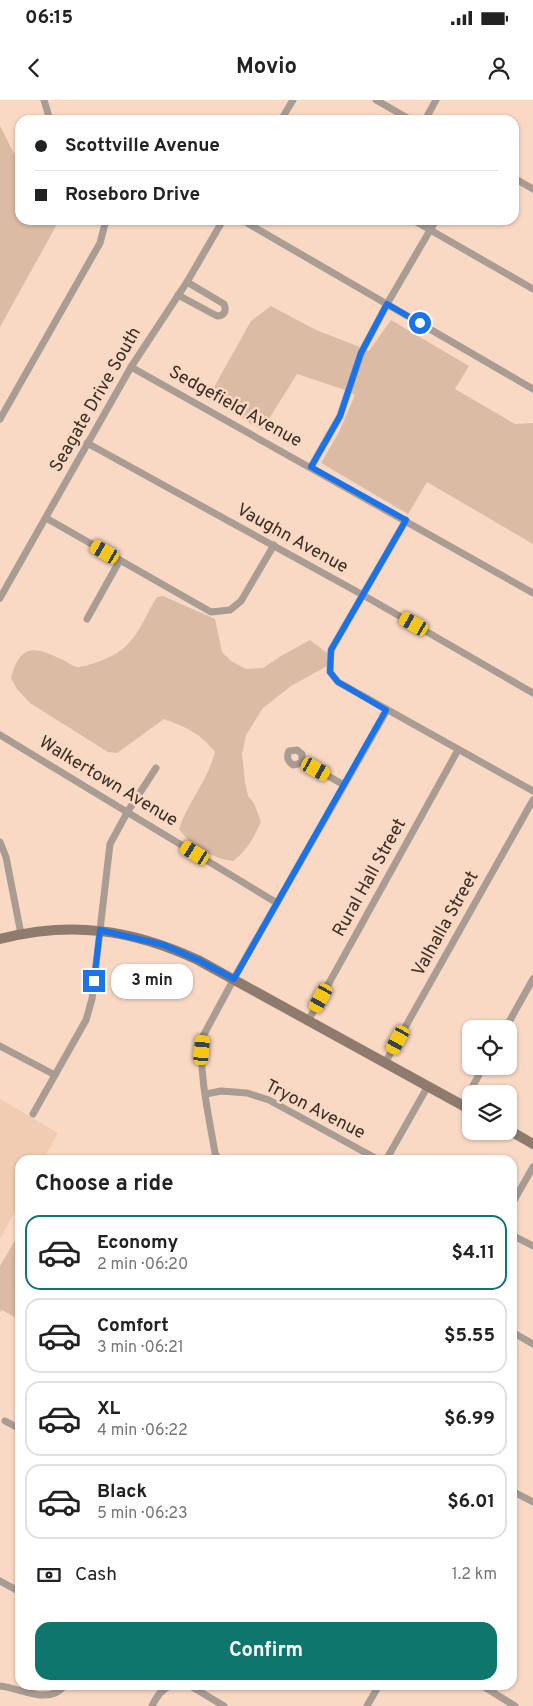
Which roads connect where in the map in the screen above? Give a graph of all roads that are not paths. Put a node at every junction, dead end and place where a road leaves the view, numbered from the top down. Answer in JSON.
{"nodes":[{"id":1,"x":44,"y":100,"type":"edge"},
{"id":2,"x":293,"y":100,"type":"edge"},
{"id":3,"x":376,"y":100,"type":"edge"},
{"id":4,"x":436,"y":100,"type":"edge"},
{"id":5,"x":48,"y":115,"type":"edge"},
{"id":6,"x":284,"y":115,"type":"edge"},
{"id":7,"x":402,"y":115,"type":"edge"},
{"id":8,"x":428,"y":115,"type":"edge"},
{"id":9,"x":519,"y":181,"type":"edge"},
{"id":10,"x":533,"y":189,"type":"edge"},
{"id":11,"x":105,"y":225,"type":"edge"},
{"id":12,"x":220,"y":225,"type":"edge"},
{"id":13,"x":251,"y":225,"type":"edge"},
{"id":14,"x":422,"y":225,"type":"edge"},
{"id":15,"x":434,"y":225,"type":"edge"},
{"id":16,"x":431,"y":230,"type":"junction"},
{"id":17,"x":187,"y":282,"type":"junction"},
{"id":18,"x":533,"y":289,"type":"edge"},
{"id":19,"x":178,"y":295,"type":"junction"},
{"id":20,"x":387,"y":304,"type":"junction"},
{"id":21,"x":131,"y":366,"type":"junction"},
{"id":22,"x":533,"y":389,"type":"edge"},
{"id":23,"x":0,"y":419,"type":"edge"},
{"id":24,"x":88,"y":443,"type":"junction"},
{"id":25,"x":311,"y":467,"type":"junction"},
{"id":26,"x":46,"y":518,"type":"junction"},
{"id":27,"x":406,"y":520,"type":"junction"},
{"id":28,"x":274,"y":546,"type":"junction"},
{"id":29,"x":120,"y":560,"type":"junction"},
{"id":30,"x":533,"y":593,"type":"edge"},
{"id":31,"x":363,"y":595,"type":"junction"},
{"id":32,"x":0,"y":598,"type":"edge"},
{"id":33,"x":87,"y":619,"type":"dead end"},
{"id":34,"x":533,"y":693,"type":"edge"},
{"id":35,"x":386,"y":710,"type":"junction"},
{"id":36,"x":0,"y":735,"type":"edge"},
{"id":37,"x":458,"y":750,"type":"junction"},
{"id":38,"x":302,"y":762,"type":"dead end"},
{"id":39,"x":156,"y":768,"type":"dead end"},
{"id":40,"x":344,"y":784,"type":"junction"},
{"id":41,"x":533,"y":791,"type":"edge"},
{"id":42,"x":533,"y":800,"type":"edge"},
{"id":43,"x":128,"y":811,"type":"junction"},
{"id":44,"x":0,"y":842,"type":"edge"},
{"id":45,"x":277,"y":902,"type":"junction"},
{"id":46,"x":100,"y":930,"type":"junction"},
{"id":47,"x":20,"y":934,"type":"junction"},
{"id":48,"x":0,"y":939,"type":"edge"},
{"id":49,"x":234,"y":979,"type":"junction"},
{"id":50,"x":533,"y":979,"type":"edge"},
{"id":51,"x":510,"y":1020,"type":"edge"},
{"id":52,"x":308,"y":1021,"type":"junction"},
{"id":53,"x":0,"y":1046,"type":"edge"},
{"id":54,"x":385,"y":1063,"type":"junction"},
{"id":55,"x":56,"y":1076,"type":"junction"},
{"id":56,"x":428,"y":1086,"type":"junction"},
{"id":57,"x":206,"y":1094,"type":"junction"},
{"id":58,"x":462,"y":1104,"type":"edge"},
{"id":59,"x":33,"y":1114,"type":"dead end"},
{"id":60,"x":517,"y":1135,"type":"edge"},
{"id":61,"x":533,"y":1144,"type":"edge"},
{"id":62,"x":217,"y":1155,"type":"edge"},
{"id":63,"x":370,"y":1155,"type":"edge"},
{"id":64,"x":389,"y":1155,"type":"edge"},
{"id":65,"x":533,"y":1167,"type":"edge"},
{"id":66,"x":517,"y":1195,"type":"edge"},
{"id":67,"x":517,"y":1238,"type":"edge"},
{"id":68,"x":533,"y":1246,"type":"edge"},
{"id":69,"x":517,"y":1335,"type":"edge"},
{"id":70,"x":533,"y":1344,"type":"edge"},
{"id":71,"x":5,"y":1421,"type":"dead end"},
{"id":72,"x":15,"y":1426,"type":"edge"},
{"id":73,"x":517,"y":1493,"type":"edge"},
{"id":74,"x":533,"y":1502,"type":"edge"},
{"id":75,"x":0,"y":1581,"type":"edge"},
{"id":76,"x":15,"y":1589,"type":"edge"},
{"id":77,"x":0,"y":1686,"type":"edge"},
{"id":78,"x":15,"y":1689,"type":"edge"},
{"id":79,"x":18,"y":1690,"type":"edge"},
{"id":80,"x":62,"y":1690,"type":"edge"},
{"id":81,"x":162,"y":1690,"type":"edge"},
{"id":82,"x":197,"y":1690,"type":"edge"},
{"id":83,"x":376,"y":1690,"type":"edge"},
{"id":84,"x":489,"y":1690,"type":"edge"},
{"id":85,"x":152,"y":1706,"type":"edge"},
{"id":86,"x":224,"y":1706,"type":"edge"},
{"id":87,"x":367,"y":1706,"type":"edge"},
{"id":88,"x":515,"y":1706,"type":"edge"}],
"edges":[{"from":1,"to":5,"type":"street"},
{"from":2,"to":6,"type":"street"},
{"from":3,"to":7,"type":"street"},
{"from":4,"to":8,"type":"street"},
{"from":9,"to":10,"type":"street"},
{"from":11,"to":23,"type":"street"},
{"from":12,"to":17,"type":"street","name":"Seagate Drive South"},
{"from":13,"to":20,"type":"street"},
{"from":14,"to":16,"type":"street"},
{"from":15,"to":16,"type":"street"},
{"from":16,"to":18,"type":"street"},
{"from":16,"to":20,"type":"street"},
{"from":17,"to":19,"type":"street","name":"Seagate Drive South"},
{"from":17,"to":19,"type":"street"},
{"from":19,"to":21,"type":"street","name":"Seagate Drive South"},
{"from":20,"to":22,"type":"street"},
{"from":20,"to":25,"type":"street"},
{"from":21,"to":24,"type":"street","name":"Seagate Drive South"},
{"from":21,"to":25,"type":"street","name":"Sedgefield Avenue"},
{"from":24,"to":26,"type":"street","name":"Seagate Drive South"},
{"from":24,"to":28,"type":"street","name":"Vaughn Avenue"},
{"from":25,"to":27,"type":"street","name":"Sedgefield Avenue"},
{"from":26,"to":29,"type":"street"},
{"from":26,"to":32,"type":"street","name":"Seagate Drive South"},
{"from":27,"to":30,"type":"street","name":"Sedgefield Avenue"},
{"from":27,"to":31,"type":"street"},
{"from":28,"to":29,"type":"street"},
{"from":28,"to":31,"type":"street","name":"Vaughn Avenue"},
{"from":29,"to":33,"type":"street"},
{"from":31,"to":34,"type":"street","name":"Vaughn Avenue"},
{"from":31,"to":35,"type":"street"},
{"from":35,"to":37,"type":"street"},
{"from":35,"to":40,"type":"street"},
{"from":36,"to":43,"type":"street","name":"Walkertown Avenue"},
{"from":37,"to":41,"type":"street"},
{"from":37,"to":52,"type":"street","name":"Rural Hall Street"},
{"from":38,"to":40,"type":"street"},
{"from":39,"to":43,"type":"street"},
{"from":40,"to":45,"type":"street"},
{"from":42,"to":54,"type":"street","name":"Valhalla Street"},
{"from":43,"to":45,"type":"street","name":"Walkertown Avenue"},
{"from":43,"to":46,"type":"street"},
{"from":44,"to":47,"type":"street"},
{"from":45,"to":49,"type":"street"},
{"from":46,"to":47,"type":"street"},
{"from":46,"to":49,"type":"street"},
{"from":46,"to":55,"type":"street"},
{"from":47,"to":48,"type":"street"},
{"from":49,"to":52,"type":"street"},
{"from":49,"to":57,"type":"street"},
{"from":50,"to":51,"type":"street"},
{"from":52,"to":54,"type":"street"},
{"from":53,"to":55,"type":"street"},
{"from":54,"to":56,"type":"street"},
{"from":55,"to":59,"type":"street"},
{"from":56,"to":58,"type":"street"},
{"from":56,"to":64,"type":"street"},
{"from":57,"to":62,"type":"street"},
{"from":57,"to":63,"type":"street","name":"Tryon Avenue"},
{"from":60,"to":61,"type":"street"},
{"from":65,"to":66,"type":"street"},
{"from":67,"to":68,"type":"street"},
{"from":69,"to":70,"type":"street"},
{"from":71,"to":72,"type":"street"},
{"from":73,"to":74,"type":"street"},
{"from":75,"to":76,"type":"street"},
{"from":77,"to":78,"type":"street"},
{"from":79,"to":80,"type":"street"},
{"from":81,"to":85,"type":"street"},
{"from":82,"to":86,"type":"street"},
{"from":83,"to":87,"type":"street"},
{"from":84,"to":88,"type":"street"}]}
